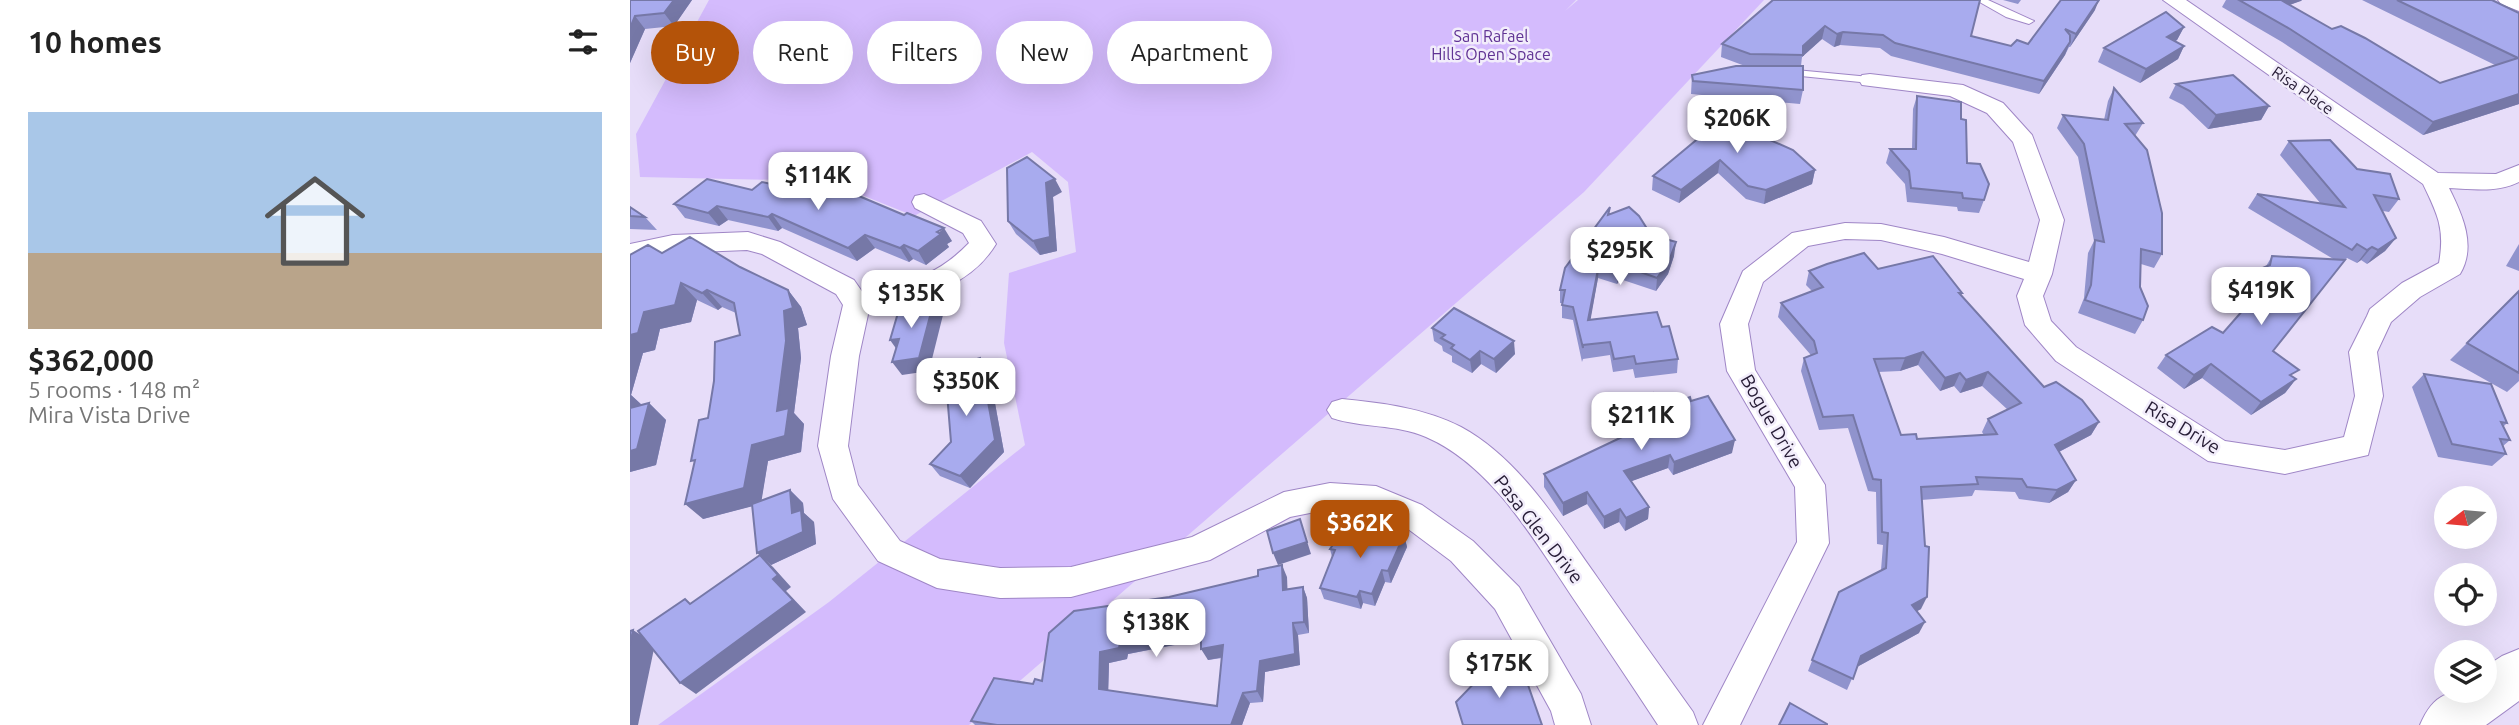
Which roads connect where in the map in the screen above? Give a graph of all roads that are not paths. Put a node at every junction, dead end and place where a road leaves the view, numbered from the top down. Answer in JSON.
{"nodes":[{"id":1,"x":1981,"y":0,"type":"edge"},
{"id":2,"x":2173,"y":0,"type":"edge"},
{"id":3,"x":2508,"y":0,"type":"edge"},
{"id":4,"x":2519,"y":5,"type":"edge"},
{"id":5,"x":2029,"y":20,"type":"dead end"},
{"id":6,"x":1767,"y":72,"type":"edge"},
{"id":7,"x":1870,"y":80,"type":"joint"},
{"id":8,"x":2519,"y":172,"type":"edge"},
{"id":9,"x":2433,"y":180,"type":"junction"},
{"id":10,"x":924,"y":202,"type":"dead end"},
{"id":11,"x":630,"y":253,"type":"edge"},
{"id":12,"x":2039,"y":274,"type":"junction"},
{"id":13,"x":857,"y":304,"type":"junction"},
{"id":14,"x":1342,"y":410,"type":"dead end"},
{"id":15,"x":2519,"y":671,"type":"edge"},
{"id":16,"x":1573,"y":725,"type":"edge"},
{"id":17,"x":1680,"y":725,"type":"edge"},
{"id":18,"x":1721,"y":725,"type":"edge"},
{"id":19,"x":2445,"y":725,"type":"edge"}],
"edges":[{"from":1,"to":5,"type":"lane"},
{"from":2,"to":9,"type":"street","name":"Risa Place"},
{"from":3,"to":4,"type":"street"},
{"from":6,"to":7,"type":"lane"},
{"from":7,"to":12,"type":"street","name":"Risa Drive"},
{"from":8,"to":9,"type":"street"},
{"from":9,"to":12,"type":"street","name":"Risa Drive"},
{"from":10,"to":13,"type":"street"},
{"from":11,"to":13,"type":"street"},
{"from":12,"to":18,"type":"street","name":"Bogue Drive"},
{"from":13,"to":16,"type":"street"},
{"from":14,"to":17,"type":"street","name":"Pasa Glen Drive"},
{"from":15,"to":19,"type":"main road"}]}
